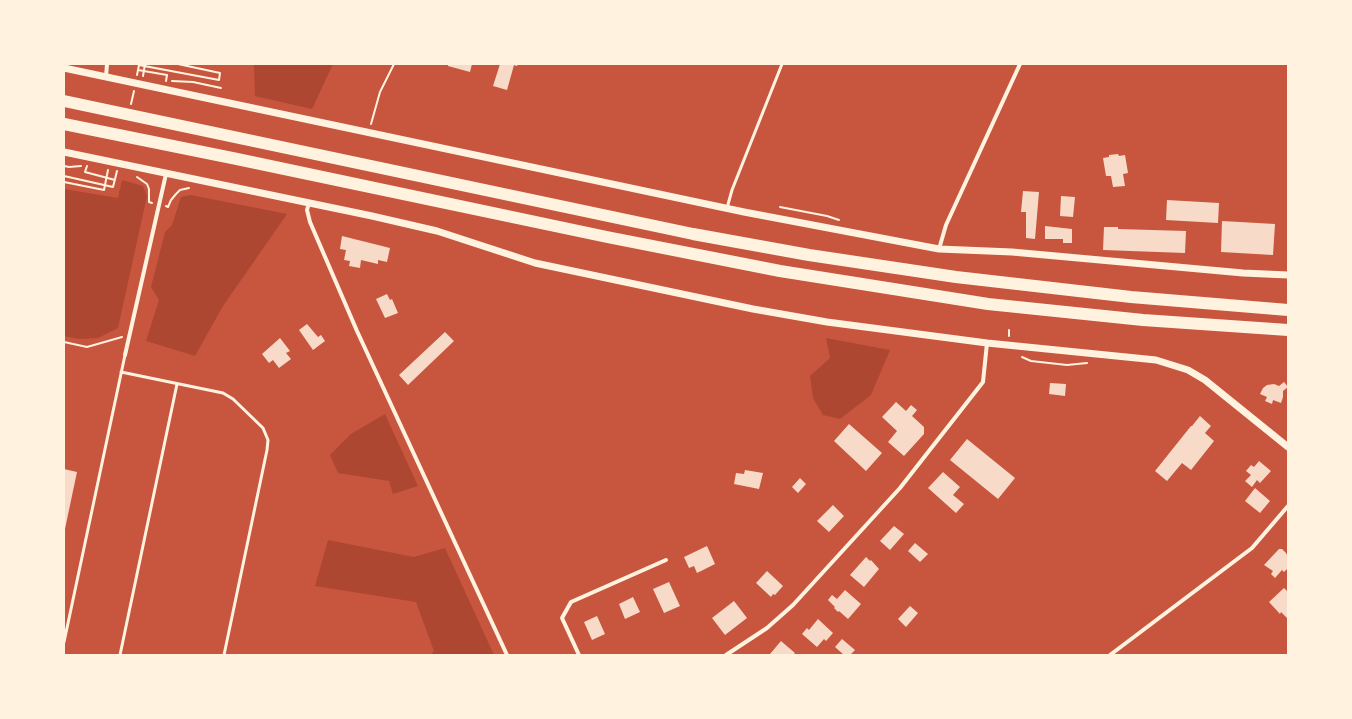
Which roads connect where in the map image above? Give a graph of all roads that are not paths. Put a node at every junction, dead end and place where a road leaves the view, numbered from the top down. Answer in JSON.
{"nodes":[{"id":1,"x":107,"y":64,"type":"edge"},
{"id":2,"x":782,"y":64,"type":"edge"},
{"id":3,"x":1020,"y":64,"type":"edge"},
{"id":4,"x":64,"y":68,"type":"edge"},
{"id":5,"x":106,"y":77,"type":"junction"},
{"id":6,"x":64,"y":101,"type":"edge"},
{"id":7,"x":64,"y":124,"type":"edge"},
{"id":8,"x":64,"y":152,"type":"edge"},
{"id":9,"x":166,"y":174,"type":"junction"},
{"id":10,"x":309,"y":202,"type":"junction"},
{"id":11,"x":727,"y":208,"type":"junction"},
{"id":12,"x":939,"y":249,"type":"junction"},
{"id":13,"x":1288,"y":275,"type":"edge"},
{"id":14,"x":1288,"y":310,"type":"edge"},
{"id":15,"x":1288,"y":330,"type":"edge"},
{"id":16,"x":987,"y":343,"type":"junction"},
{"id":17,"x":125,"y":355,"type":"joint"},
{"id":18,"x":121,"y":372,"type":"junction"},
{"id":19,"x":177,"y":384,"type":"junction"},
{"id":20,"x":1288,"y":447,"type":"edge"},
{"id":21,"x":1288,"y":506,"type":"edge"},
{"id":22,"x":666,"y":560,"type":"dead end"},
{"id":23,"x":64,"y":642,"type":"edge"},
{"id":24,"x":120,"y":655,"type":"edge"},
{"id":25,"x":224,"y":655,"type":"edge"},
{"id":26,"x":507,"y":655,"type":"edge"},
{"id":27,"x":579,"y":655,"type":"edge"},
{"id":28,"x":726,"y":655,"type":"edge"},
{"id":29,"x":1110,"y":655,"type":"edge"}],
"edges":[{"from":1,"to":5,"type":"street"},
{"from":2,"to":11,"type":"lane"},
{"from":3,"to":12,"type":"street"},
{"from":4,"to":5,"type":"street"},
{"from":5,"to":11,"type":"street"},
{"from":6,"to":14,"type":"highway"},
{"from":7,"to":15,"type":"highway"},
{"from":8,"to":9,"type":"street"},
{"from":9,"to":10,"type":"street"},
{"from":9,"to":17,"type":"street"},
{"from":10,"to":16,"type":"street"},
{"from":10,"to":26,"type":"street"},
{"from":11,"to":12,"type":"street"},
{"from":12,"to":13,"type":"street"},
{"from":16,"to":20,"type":"street"},
{"from":16,"to":28,"type":"street"},
{"from":17,"to":18,"type":"lane"},
{"from":18,"to":19,"type":"lane"},
{"from":18,"to":23,"type":"lane"},
{"from":19,"to":24,"type":"lane"},
{"from":19,"to":25,"type":"lane"},
{"from":21,"to":29,"type":"street"},
{"from":22,"to":27,"type":"street"}]}
